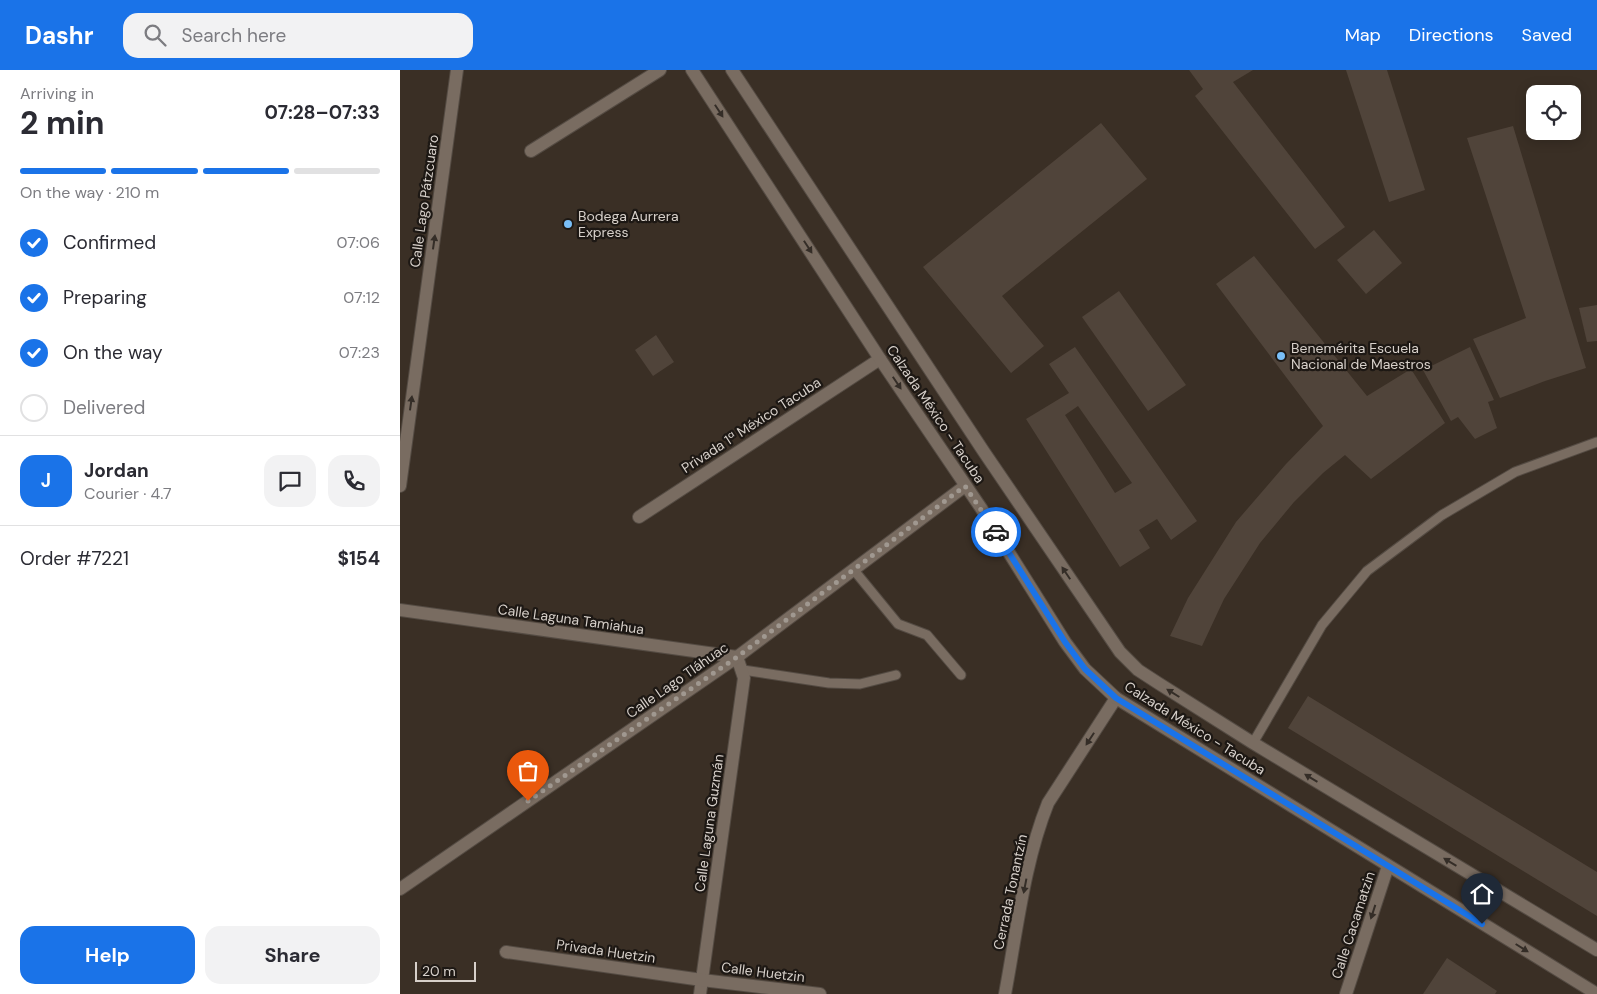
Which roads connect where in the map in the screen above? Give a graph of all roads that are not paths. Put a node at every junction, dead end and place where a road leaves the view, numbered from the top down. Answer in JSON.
{"nodes":[{"id":1,"x":458,"y":70,"type":"edge"},
{"id":2,"x":660,"y":70,"type":"edge"},
{"id":3,"x":692,"y":70,"type":"edge"},
{"id":4,"x":732,"y":70,"type":"edge"},
{"id":5,"x":531,"y":152,"type":"dead end"},
{"id":6,"x":880,"y":358,"type":"junction"},
{"id":7,"x":1597,"y":442,"type":"edge"},
{"id":8,"x":400,"y":486,"type":"edge"},
{"id":9,"x":965,"y":486,"type":"junction"},
{"id":10,"x":638,"y":517,"type":"dead end"},
{"id":11,"x":853,"y":569,"type":"junction"},
{"id":12,"x":400,"y":610,"type":"edge"},
{"id":13,"x":737,"y":657,"type":"junction"},
{"id":14,"x":743,"y":670,"type":"junction"},
{"id":15,"x":896,"y":675,"type":"dead end"},
{"id":16,"x":961,"y":675,"type":"dead end"},
{"id":17,"x":1116,"y":698,"type":"junction"},
{"id":18,"x":1253,"y":743,"type":"junction"},
{"id":19,"x":1388,"y":866,"type":"junction"},
{"id":20,"x":400,"y":890,"type":"edge"},
{"id":21,"x":1597,"y":950,"type":"edge"},
{"id":22,"x":506,"y":952,"type":"dead end"},
{"id":23,"x":702,"y":980,"type":"junction"},
{"id":24,"x":700,"y":994,"type":"edge"},
{"id":25,"x":820,"y":994,"type":"edge"},
{"id":26,"x":1005,"y":994,"type":"edge"},
{"id":27,"x":1346,"y":994,"type":"edge"},
{"id":28,"x":1597,"y":994,"type":"edge"}],
"edges":[{"from":8,"to":1,"type":"street","name":"Calle Lago Pátzcuaro","one_way":true},
{"from":2,"to":5,"type":"street"},
{"from":3,"to":6,"type":"street","name":"Calzada México - Tacuba","one_way":true},
{"from":18,"to":4,"type":"street","name":"Calzada México - Tacuba","one_way":true},
{"from":6,"to":9,"type":"street","name":"Calzada México - Tacuba","one_way":true},
{"from":6,"to":10,"type":"street","name":"Privada 1ª México Tacuba"},
{"from":7,"to":18,"type":"lane"},
{"from":9,"to":11,"type":"street","name":"Calle Lago Tláhuac"},
{"from":9,"to":17,"type":"street","name":"Calzada México - Tacuba"},
{"from":11,"to":13,"type":"street","name":"Calle Lago Tláhuac"},
{"from":11,"to":16,"type":"lane"},
{"from":12,"to":13,"type":"street","name":"Calle Laguna Tamiahua"},
{"from":13,"to":14,"type":"street","name":"Calle Laguna Guzmán"},
{"from":13,"to":20,"type":"street","name":"Calle Lago Tláhuac"},
{"from":14,"to":15,"type":"lane"},
{"from":14,"to":23,"type":"street","name":"Calle Laguna Guzmán"},
{"from":17,"to":19,"type":"street","name":"Calzada México - Tacuba"},
{"from":17,"to":26,"type":"street","name":"Cerrada Tonantzín","one_way":true},
{"from":21,"to":18,"type":"street","name":"Calzada México - Tacuba","one_way":true},
{"from":19,"to":27,"type":"street","name":"Calle Cacamatzin","one_way":true},
{"from":19,"to":28,"type":"street","name":"Calzada México - Tacuba","one_way":true},
{"from":22,"to":23,"type":"street","name":"Privada Huetzin"},
{"from":23,"to":24,"type":"street","name":"Calle Laguna Guzmán"},
{"from":23,"to":25,"type":"street","name":"Calle Huetzin"}]}
